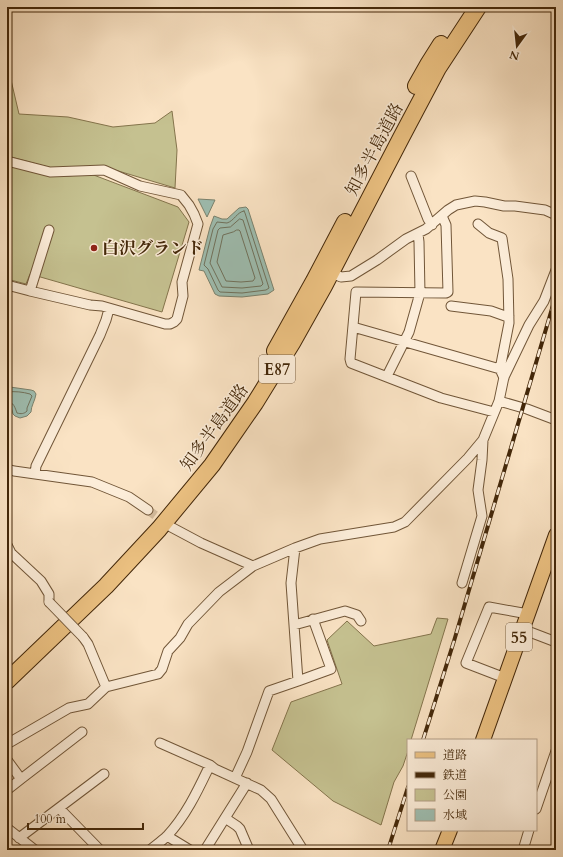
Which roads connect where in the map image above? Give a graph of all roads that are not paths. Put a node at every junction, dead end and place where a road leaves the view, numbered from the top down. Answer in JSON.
{"nodes":[{"id":1,"x":465,"y":7,"type":"edge"},
{"id":2,"x":478,"y":7,"type":"edge"},
{"id":3,"x":7,"y":162,"type":"edge"},
{"id":4,"x":411,"y":176,"type":"dead end"},
{"id":5,"x":556,"y":215,"type":"edge"},
{"id":6,"x":442,"y":216,"type":"junction"},
{"id":7,"x":478,"y":224,"type":"dead end"},
{"id":8,"x":432,"y":225,"type":"junction"},
{"id":9,"x":49,"y":230,"type":"dead end"},
{"id":10,"x":418,"y":234,"type":"junction"},
{"id":11,"x":556,"y":270,"type":"edge"},
{"id":12,"x":336,"y":275,"type":"dead end"},
{"id":13,"x":7,"y":285,"type":"edge"},
{"id":14,"x":30,"y":291,"type":"junction"},
{"id":15,"x":420,"y":293,"type":"junction"},
{"id":16,"x":451,"y":306,"type":"dead end"},
{"id":17,"x":109,"y":309,"type":"junction"},
{"id":18,"x":509,"y":316,"type":"junction"},
{"id":19,"x":353,"y":327,"type":"junction"},
{"id":20,"x":404,"y":341,"type":"junction"},
{"id":21,"x":500,"y":369,"type":"junction"},
{"id":22,"x":387,"y":376,"type":"junction"},
{"id":23,"x":504,"y":378,"type":"junction"},
{"id":24,"x":499,"y":401,"type":"junction"},
{"id":25,"x":494,"y":412,"type":"junction"},
{"id":26,"x":556,"y":420,"type":"edge"},
{"id":27,"x":484,"y":440,"type":"junction"},
{"id":28,"x":7,"y":469,"type":"edge"},
{"id":29,"x":35,"y":474,"type":"junction"},
{"id":30,"x":148,"y":510,"type":"tunnel mouth"},
{"id":31,"x":171,"y":527,"type":"tunnel mouth"},
{"id":32,"x":556,"y":535,"type":"edge"},
{"id":33,"x":7,"y":545,"type":"edge"},
{"id":34,"x":295,"y":548,"type":"junction"},
{"id":35,"x":253,"y":566,"type":"junction"},
{"id":36,"x":462,"y":583,"type":"dead end"},
{"id":37,"x":528,"y":614,"type":"junction"},
{"id":38,"x":313,"y":620,"type":"junction"},
{"id":39,"x":361,"y":620,"type":"dead end"},
{"id":40,"x":294,"y":625,"type":"junction"},
{"id":41,"x":522,"y":629,"type":"junction"},
{"id":42,"x":556,"y":642,"type":"edge"},
{"id":43,"x":7,"y":666,"type":"edge"},
{"id":44,"x":505,"y":678,"type":"junction"},
{"id":45,"x":7,"y":681,"type":"edge"},
{"id":46,"x":298,"y":681,"type":"junction"},
{"id":47,"x":106,"y":687,"type":"junction"},
{"id":48,"x":82,"y":732,"type":"dead end"},
{"id":49,"x":483,"y":739,"type":"edge"},
{"id":50,"x":160,"y":743,"type":"dead end"},
{"id":51,"x":7,"y":744,"type":"edge"},
{"id":52,"x":556,"y":752,"type":"edge"},
{"id":53,"x":7,"y":760,"type":"edge"},
{"id":54,"x":210,"y":765,"type":"junction"},
{"id":55,"x":104,"y":774,"type":"dead end"},
{"id":56,"x":235,"y":778,"type":"junction"},
{"id":57,"x":21,"y":779,"type":"junction"},
{"id":58,"x":247,"y":783,"type":"junction"},
{"id":59,"x":7,"y":790,"type":"edge"},
{"id":60,"x":537,"y":806,"type":"edge"},
{"id":61,"x":59,"y":808,"type":"junction"},
{"id":62,"x":225,"y":818,"type":"junction"},
{"id":63,"x":7,"y":828,"type":"edge"},
{"id":64,"x":450,"y":831,"type":"edge"},
{"id":65,"x":529,"y":831,"type":"edge"},
{"id":66,"x":167,"y":836,"type":"junction"},
{"id":67,"x":19,"y":838,"type":"junction"},
{"id":68,"x":35,"y":850,"type":"edge"},
{"id":69,"x":100,"y":850,"type":"edge"},
{"id":70,"x":150,"y":850,"type":"edge"},
{"id":71,"x":190,"y":850,"type":"edge"},
{"id":72,"x":205,"y":850,"type":"edge"},
{"id":73,"x":249,"y":850,"type":"edge"},
{"id":74,"x":303,"y":850,"type":"edge"},
{"id":75,"x":442,"y":850,"type":"edge"},
{"id":76,"x":523,"y":850,"type":"edge"}],
"edges":[{"from":1,"to":43,"type":"highway","name":"知多半島道路","number":"E87"},
{"from":2,"to":45,"type":"highway","name":"知多半島道路","number":"E87"},
{"from":3,"to":17,"type":"street"},
{"from":4,"to":8,"type":"street"},
{"from":5,"to":6,"type":"street"},
{"from":6,"to":8,"type":"street"},
{"from":6,"to":15,"type":"street"},
{"from":7,"to":18,"type":"street"},
{"from":8,"to":10,"type":"street"},
{"from":9,"to":14,"type":"street"},
{"from":10,"to":12,"type":"street"},
{"from":10,"to":15,"type":"street"},
{"from":11,"to":23,"type":"street"},
{"from":13,"to":14,"type":"street"},
{"from":14,"to":17,"type":"street"},
{"from":15,"to":19,"type":"street"},
{"from":15,"to":20,"type":"street"},
{"from":16,"to":18,"type":"street"},
{"from":17,"to":29,"type":"street"},
{"from":18,"to":21,"type":"street"},
{"from":19,"to":20,"type":"street"},
{"from":19,"to":22,"type":"street"},
{"from":20,"to":21,"type":"street"},
{"from":20,"to":22,"type":"street"},
{"from":21,"to":23,"type":"street"},
{"from":22,"to":25,"type":"street"},
{"from":23,"to":24,"type":"street"},
{"from":24,"to":25,"type":"street"},
{"from":24,"to":26,"type":"street"},
{"from":25,"to":27,"type":"street"},
{"from":27,"to":34,"type":"street"},
{"from":27,"to":36,"type":"street"},
{"from":28,"to":29,"type":"street"},
{"from":29,"to":30,"type":"street"},
{"from":31,"to":35,"type":"street"},
{"from":32,"to":37,"type":"main road","number":"55"},
{"from":33,"to":47,"type":"street","bridge":true},
{"from":34,"to":35,"type":"street"},
{"from":34,"to":40,"type":"street"},
{"from":35,"to":47,"type":"street"},
{"from":37,"to":41,"type":"main road","number":"55"},
{"from":37,"to":44,"type":"street"},
{"from":38,"to":39,"type":"street"},
{"from":38,"to":40,"type":"street"},
{"from":38,"to":46,"type":"street"},
{"from":40,"to":46,"type":"street"},
{"from":41,"to":42,"type":"street"},
{"from":41,"to":44,"type":"main road","number":"55"},
{"from":44,"to":49,"type":"main road","number":"55"},
{"from":46,"to":56,"type":"street"},
{"from":47,"to":51,"type":"street"},
{"from":48,"to":57,"type":"street"},
{"from":50,"to":54,"type":"street"},
{"from":52,"to":60,"type":"street"},
{"from":53,"to":57,"type":"street"},
{"from":54,"to":56,"type":"street"},
{"from":54,"to":66,"type":"street"},
{"from":55,"to":61,"type":"street"},
{"from":56,"to":58,"type":"street"},
{"from":57,"to":59,"type":"street"},
{"from":58,"to":62,"type":"street"},
{"from":58,"to":74,"type":"street"},
{"from":61,"to":67,"type":"street"},
{"from":61,"to":69,"type":"street"},
{"from":62,"to":72,"type":"street"},
{"from":62,"to":73,"type":"street"},
{"from":63,"to":67,"type":"street"},
{"from":64,"to":75,"type":"main road"},
{"from":65,"to":76,"type":"street"},
{"from":66,"to":70,"type":"street"},
{"from":66,"to":71,"type":"street"},
{"from":67,"to":68,"type":"street"}]}
